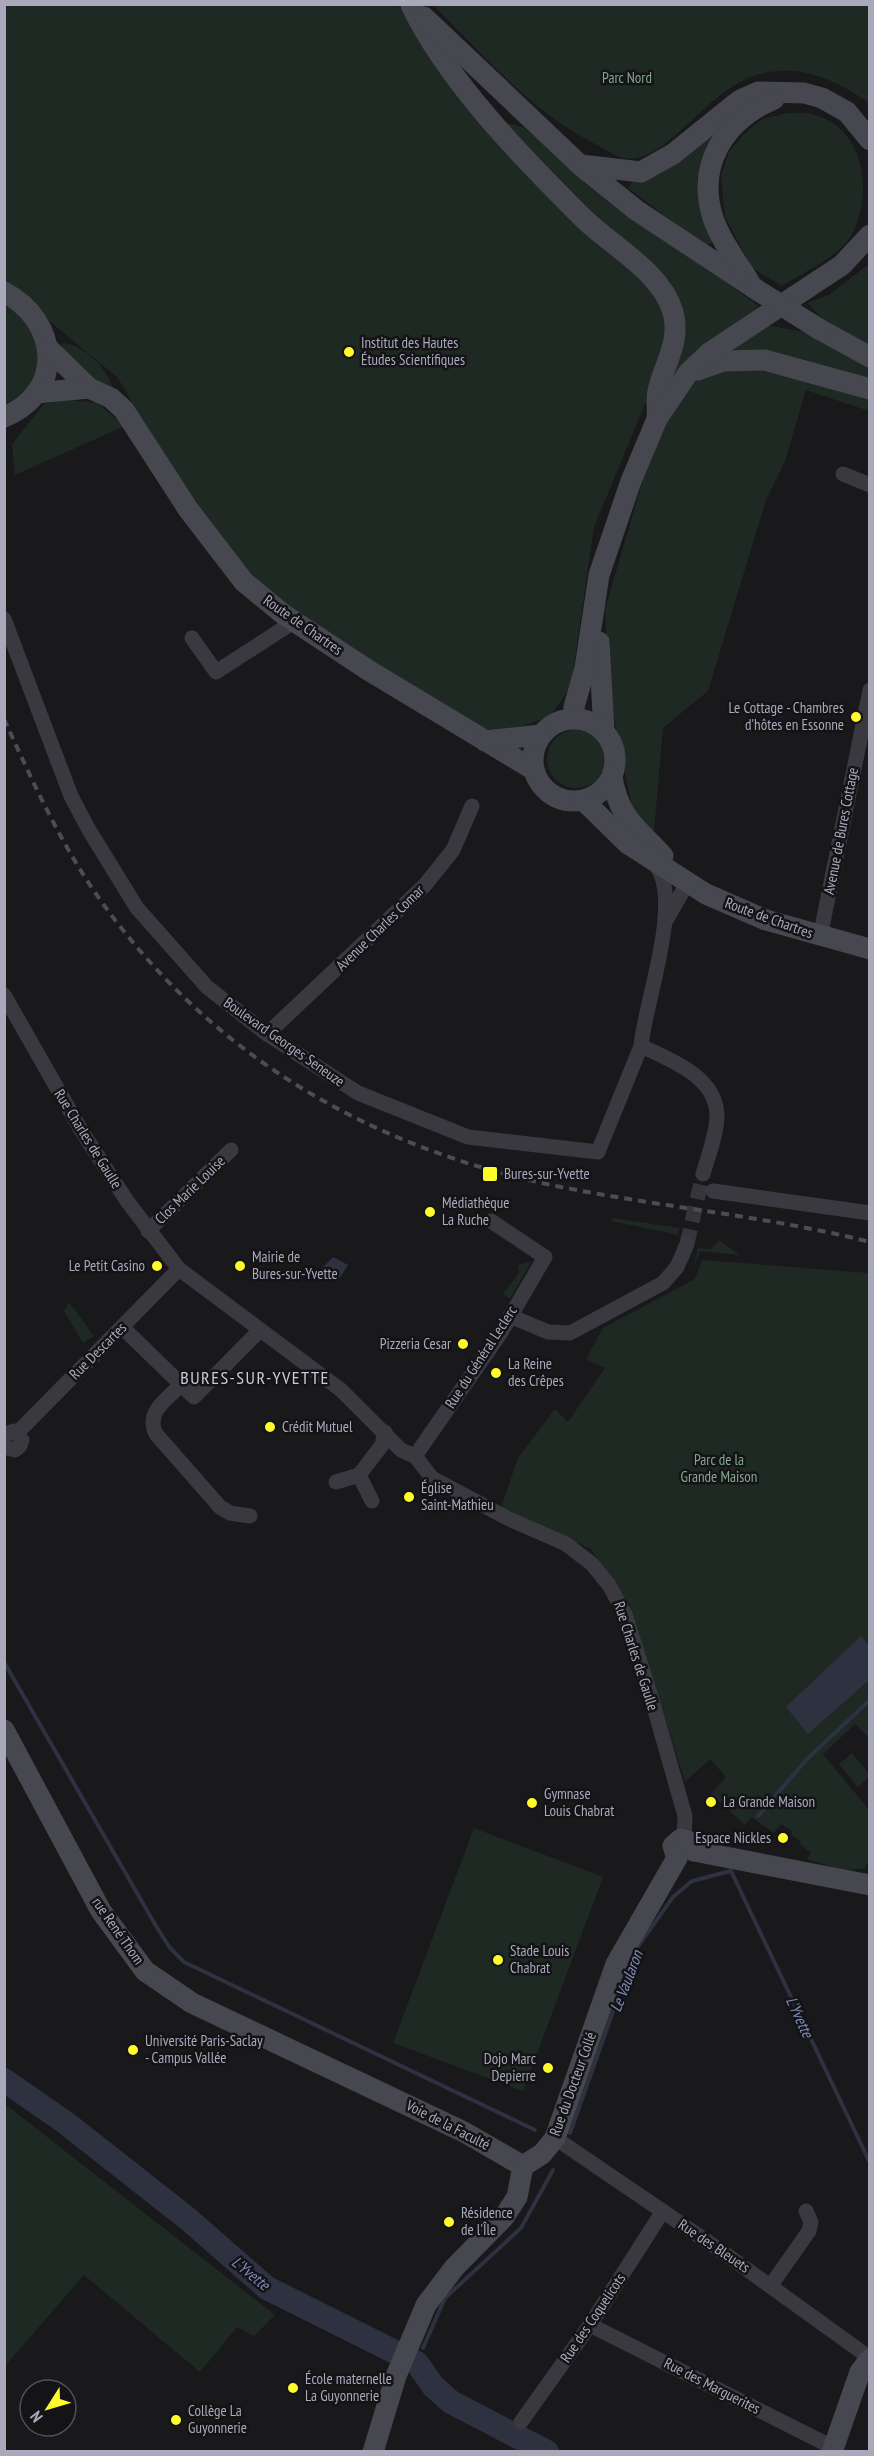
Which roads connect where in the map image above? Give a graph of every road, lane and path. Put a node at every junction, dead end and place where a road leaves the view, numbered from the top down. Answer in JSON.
{"nodes":[{"id":1,"x":411,"y":5,"type":"edge"},
{"id":2,"x":788,"y":93,"type":"junction"},
{"id":3,"x":870,"y":140,"type":"edge"},
{"id":4,"x":579,"y":164,"type":"junction"},
{"id":5,"x":870,"y":235,"type":"edge"},
{"id":6,"x":753,"y":288,"type":"junction"},
{"id":7,"x":4,"y":292,"type":"edge"},
{"id":8,"x":48,"y":348,"type":"junction"},
{"id":9,"x":870,"y":357,"type":"edge"},
{"id":10,"x":688,"y":374,"type":"junction"},
{"id":11,"x":89,"y":388,"type":"junction"},
{"id":12,"x":870,"y":389,"type":"edge"},
{"id":13,"x":36,"y":393,"type":"junction"},
{"id":14,"x":5,"y":418,"type":"edge"},
{"id":15,"x":657,"y":419,"type":"junction"},
{"id":16,"x":843,"y":474,"type":"dead end"},
{"id":17,"x":870,"y":485,"type":"edge"},
{"id":18,"x":591,"y":617,"type":"junction"},
{"id":19,"x":4,"y":620,"type":"edge"},
{"id":20,"x":295,"y":621,"type":"junction"},
{"id":21,"x":192,"y":638,"type":"dead end"},
{"id":22,"x":870,"y":690,"type":"edge"},
{"id":23,"x":575,"y":718,"type":"junction"},
{"id":24,"x":604,"y":731,"type":"junction"},
{"id":25,"x":541,"y":735,"type":"junction"},
{"id":26,"x":485,"y":741,"type":"junction"},
{"id":27,"x":534,"y":770,"type":"junction"},
{"id":28,"x":612,"y":777,"type":"junction"},
{"id":29,"x":583,"y":800,"type":"junction"},
{"id":30,"x":472,"y":806,"type":"dead end"},
{"id":31,"x":654,"y":863,"type":"junction"},
{"id":32,"x":681,"y":876,"type":"junction"},
{"id":33,"x":664,"y":925,"type":"junction"},
{"id":34,"x":820,"y":937,"type":"junction"},
{"id":35,"x":870,"y":949,"type":"edge"},
{"id":36,"x":4,"y":995,"type":"edge"},
{"id":37,"x":267,"y":1034,"type":"junction"},
{"id":38,"x":641,"y":1046,"type":"junction"},
{"id":39,"x":231,"y":1150,"type":"dead end"},
{"id":40,"x":703,"y":1174,"type":"tunnel mouth"},
{"id":41,"x":713,"y":1191,"type":"dead end"},
{"id":42,"x":870,"y":1213,"type":"edge"},
{"id":43,"x":492,"y":1221,"type":"dead end"},
{"id":44,"x":148,"y":1230,"type":"junction"},
{"id":45,"x":687,"y":1244,"type":"tunnel mouth"},
{"id":46,"x":182,"y":1271,"type":"junction"},
{"id":47,"x":510,"y":1316,"type":"junction"},
{"id":48,"x":122,"y":1327,"type":"junction"},
{"id":49,"x":259,"y":1330,"type":"junction"},
{"id":50,"x":182,"y":1384,"type":"junction"},
{"id":51,"x":385,"y":1432,"type":"junction"},
{"id":52,"x":11,"y":1434,"type":"edge"},
{"id":53,"x":4,"y":1447,"type":"edge"},
{"id":54,"x":415,"y":1456,"type":"junction"},
{"id":55,"x":359,"y":1475,"type":"junction"},
{"id":56,"x":336,"y":1482,"type":"dead end"},
{"id":57,"x":372,"y":1501,"type":"dead end"},
{"id":58,"x":250,"y":1516,"type":"dead end"},
{"id":59,"x":4,"y":1730,"type":"edge"},
{"id":60,"x":685,"y":1850,"type":"junction"},
{"id":61,"x":870,"y":1885,"type":"edge"},
{"id":62,"x":372,"y":2087,"type":"joint"},
{"id":63,"x":555,"y":2138,"type":"junction"},
{"id":64,"x":523,"y":2166,"type":"junction"},
{"id":65,"x":663,"y":2211,"type":"junction"},
{"id":66,"x":807,"y":2211,"type":"dead end"},
{"id":67,"x":771,"y":2285,"type":"junction"},
{"id":68,"x":590,"y":2325,"type":"junction"},
{"id":69,"x":870,"y":2358,"type":"edge"},
{"id":70,"x":521,"y":2422,"type":"dead end"},
{"id":71,"x":833,"y":2450,"type":"edge"},
{"id":72,"x":374,"y":2451,"type":"edge"}],
"edges":[{"from":1,"to":4,"type":"main road"},
{"from":1,"to":15,"type":"main road"},
{"from":2,"to":3,"type":"main road"},
{"from":2,"to":4,"type":"main road"},
{"from":2,"to":6,"type":"main road"},
{"from":4,"to":6,"type":"main road"},
{"from":5,"to":10,"type":"main road"},
{"from":6,"to":9,"type":"main road","bridge":true},
{"from":7,"to":8,"type":"main road"},
{"from":8,"to":11,"type":"main road","name":"Route de Chartres"},
{"from":8,"to":13,"type":"main road"},
{"from":10,"to":12,"type":"main road"},
{"from":10,"to":15,"type":"main road"},
{"from":11,"to":13,"type":"main road"},
{"from":11,"to":20,"type":"main road","name":"Route de Chartres"},
{"from":13,"to":14,"type":"main road"},
{"from":15,"to":18,"type":"main road"},
{"from":16,"to":17,"type":"street"},
{"from":18,"to":23,"type":"main road"},
{"from":18,"to":24,"type":"main road"},
{"from":19,"to":37,"type":"street","name":"Boulevard Georges Seneuze"},
{"from":20,"to":21,"type":"street"},
{"from":20,"to":26,"type":"main road","name":"Route de Chartres"},
{"from":22,"to":34,"type":"street","name":"Avenue de Bures Cottage"},
{"from":23,"to":24,"type":"main road"},
{"from":23,"to":25,"type":"main road"},
{"from":24,"to":28,"type":"main road"},
{"from":25,"to":26,"type":"main road"},
{"from":25,"to":27,"type":"main road"},
{"from":26,"to":27,"type":"main road","name":"Route de Chartres"},
{"from":27,"to":29,"type":"main road"},
{"from":28,"to":29,"type":"main road"},
{"from":28,"to":32,"type":"main road","name":"Route de Chartres"},
{"from":29,"to":31,"type":"main road","name":"Route de Chartres"},
{"from":30,"to":37,"type":"street","name":"Avenue Charles Comar"},
{"from":31,"to":32,"type":"main road","name":"Route de Chartres"},
{"from":31,"to":33,"type":"street"},
{"from":32,"to":33,"type":"street"},
{"from":32,"to":34,"type":"main road","name":"Route de Chartres"},
{"from":33,"to":38,"type":"street"},
{"from":34,"to":35,"type":"main road","name":"Route de Chartres"},
{"from":36,"to":44,"type":"street","name":"Rue Charles de Gaulle"},
{"from":37,"to":38,"type":"street","name":"Boulevard Georges Seneuze"},
{"from":38,"to":40,"type":"street"},
{"from":39,"to":44,"type":"street","name":"Clos Marie Louise"},
{"from":41,"to":42,"type":"street"},
{"from":43,"to":47,"type":"street","name":"Rue du Général Leclerc"},
{"from":44,"to":46,"type":"street","name":"Rue Charles de Gaulle"},
{"from":45,"to":47,"type":"street"},
{"from":46,"to":48,"type":"street","name":"Rue Descartes"},
{"from":46,"to":49,"type":"street","name":"Rue Charles de Gaulle"},
{"from":47,"to":54,"type":"street","name":"Rue du Général Leclerc"},
{"from":48,"to":50,"type":"street"},
{"from":48,"to":52,"type":"street","name":"Rue Descartes"},
{"from":49,"to":50,"type":"street"},
{"from":49,"to":51,"type":"street","name":"Rue Charles de Gaulle"},
{"from":50,"to":58,"type":"street"},
{"from":51,"to":54,"type":"street","name":"Rue Charles de Gaulle"},
{"from":51,"to":55,"type":"street"},
{"from":52,"to":53,"type":"street","name":"Rue Descartes"},
{"from":54,"to":60,"type":"street","name":"Rue Charles de Gaulle"},
{"from":55,"to":56,"type":"street"},
{"from":55,"to":57,"type":"street"},
{"from":59,"to":62,"type":"main road","name":"rue René Thom"},
{"from":60,"to":61,"type":"main road"},
{"from":60,"to":63,"type":"main road","name":"Rue du Docteur Collé"},
{"from":62,"to":64,"type":"main road","name":"Voie de la Faculté"},
{"from":63,"to":64,"type":"main road","name":"Rue du Docteur Collé"},
{"from":63,"to":65,"type":"street","name":"Rue des Bleuets"},
{"from":64,"to":72,"type":"main road"},
{"from":65,"to":67,"type":"street","name":"Rue des Bleuets"},
{"from":65,"to":68,"type":"street","name":"Rue des Coquelicots"},
{"from":66,"to":67,"type":"street"},
{"from":67,"to":69,"type":"street","name":"Rue des Bleuets"},
{"from":68,"to":70,"type":"street","name":"Rue des Coquelicots"},
{"from":68,"to":71,"type":"street","name":"Rue des Marguerites"},
{"from":69,"to":71,"type":"main road"}]}
